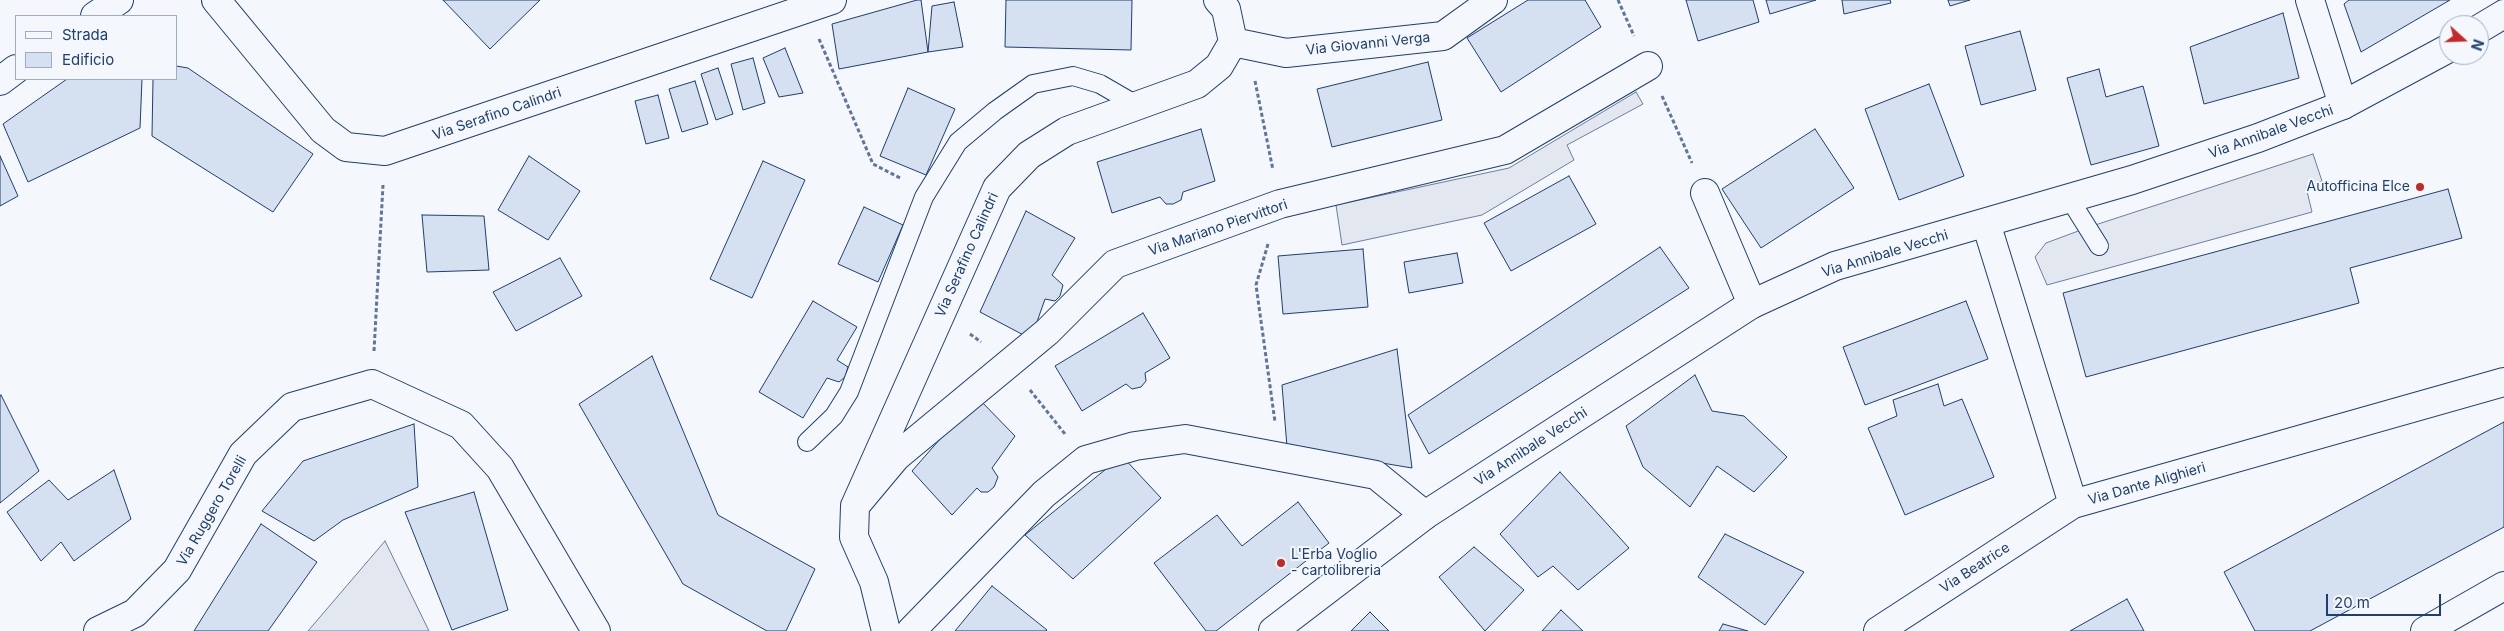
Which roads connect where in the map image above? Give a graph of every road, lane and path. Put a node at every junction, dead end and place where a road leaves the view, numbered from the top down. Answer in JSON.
{"nodes":[{"id":1,"x":119,"y":0,"type":"edge"},
{"id":2,"x":216,"y":0,"type":"edge"},
{"id":3,"x":832,"y":0,"type":"edge"},
{"id":4,"x":1218,"y":0,"type":"edge"},
{"id":5,"x":1493,"y":0,"type":"edge"},
{"id":6,"x":2310,"y":0,"type":"edge"},
{"id":7,"x":806,"y":9,"type":"junction"},
{"id":8,"x":2504,"y":14,"type":"edge"},
{"id":9,"x":96,"y":15,"type":"edge"},
{"id":10,"x":2489,"y":23,"type":"edge"},
{"id":11,"x":1240,"y":44,"type":"junction"},
{"id":12,"x":2439,"y":53,"type":"edge"},
{"id":13,"x":1648,"y":66,"type":"dead end"},
{"id":14,"x":15,"y":70,"type":"edge"},
{"id":15,"x":0,"y":80,"type":"edge"},
{"id":16,"x":2343,"y":105,"type":"junction"},
{"id":17,"x":1138,"y":106,"type":"junction"},
{"id":18,"x":385,"y":151,"type":"junction"},
{"id":19,"x":927,"y":192,"type":"junction"},
{"id":20,"x":1705,"y":193,"type":"dead end"},
{"id":21,"x":2069,"y":198,"type":"junction"},
{"id":22,"x":1280,"y":204,"type":"junction"},
{"id":23,"x":1986,"y":222,"type":"junction"},
{"id":24,"x":2100,"y":246,"type":"dead end"},
{"id":25,"x":1256,"y":285,"type":"dead end"},
{"id":26,"x":1752,"y":304,"type":"junction"},
{"id":27,"x":2504,"y":382,"type":"edge"},
{"id":28,"x":372,"y":384,"type":"junction"},
{"id":29,"x":807,"y":442,"type":"dead end"},
{"id":30,"x":1280,"y":457,"type":"junction"},
{"id":31,"x":2073,"y":504,"type":"junction"},
{"id":32,"x":856,"y":506,"type":"junction"},
{"id":33,"x":1426,"y":515,"type":"junction"},
{"id":34,"x":2504,"y":586,"type":"edge"},
{"id":35,"x":98,"y":631,"type":"edge"},
{"id":36,"x":596,"y":631,"type":"edge"},
{"id":37,"x":886,"y":631,"type":"edge"},
{"id":38,"x":911,"y":631,"type":"edge"},
{"id":39,"x":1273,"y":631,"type":"edge"},
{"id":40,"x":1878,"y":631,"type":"edge"},
{"id":41,"x":2425,"y":631,"type":"edge"}],
"edges":[{"from":1,"to":9,"type":"street"},
{"from":2,"to":18,"type":"street","name":"Via Serafino Calindri"},
{"from":3,"to":7,"type":"street","name":"Via Serafino Calindri"},
{"from":4,"to":11,"type":"street"},
{"from":5,"to":11,"type":"street","name":"Via Giovanni Verga"},
{"from":6,"to":16,"type":"street"},
{"from":7,"to":18,"type":"street","name":"Via Serafino Calindri"},
{"from":7,"to":19,"type":"path"},
{"from":8,"to":10,"type":"street"},
{"from":11,"to":17,"type":"street","name":"Via Serafino Calindri"},
{"from":11,"to":22,"type":"path"},
{"from":12,"to":16,"type":"street","name":"Via Annibale Vecchi"},
{"from":13,"to":22,"type":"street","name":"Via Mariano Piervittori"},
{"from":14,"to":15,"type":"street"},
{"from":16,"to":21,"type":"street","name":"Via Annibale Vecchi"},
{"from":17,"to":19,"type":"lane"},
{"from":17,"to":32,"type":"street","name":"Via Serafino Calindri"},
{"from":18,"to":28,"type":"path"},
{"from":19,"to":29,"type":"lane"},
{"from":20,"to":26,"type":"street"},
{"from":21,"to":23,"type":"street","name":"Via Annibale Vecchi"},
{"from":21,"to":24,"type":"lane"},
{"from":22,"to":32,"type":"street","name":"Via Mariano Piervittori"},
{"from":23,"to":26,"type":"street","name":"Via Annibale Vecchi"},
{"from":23,"to":31,"type":"street","name":"Via Dante Alighieri"},
{"from":25,"to":30,"type":"path"},
{"from":26,"to":33,"type":"street","name":"Via Annibale Vecchi"},
{"from":27,"to":31,"type":"street","name":"Via Dante Alighieri"},
{"from":28,"to":35,"type":"street","name":"Via Ruggero Torelli"},
{"from":28,"to":36,"type":"street"},
{"from":30,"to":33,"type":"street"},
{"from":30,"to":38,"type":"street"},
{"from":31,"to":40,"type":"street","name":"Via Beatrice"},
{"from":32,"to":37,"type":"street","name":"Via Serafino Calindri"},
{"from":33,"to":39,"type":"street","name":"Via Annibale Vecchi"},
{"from":34,"to":41,"type":"street"}]}
